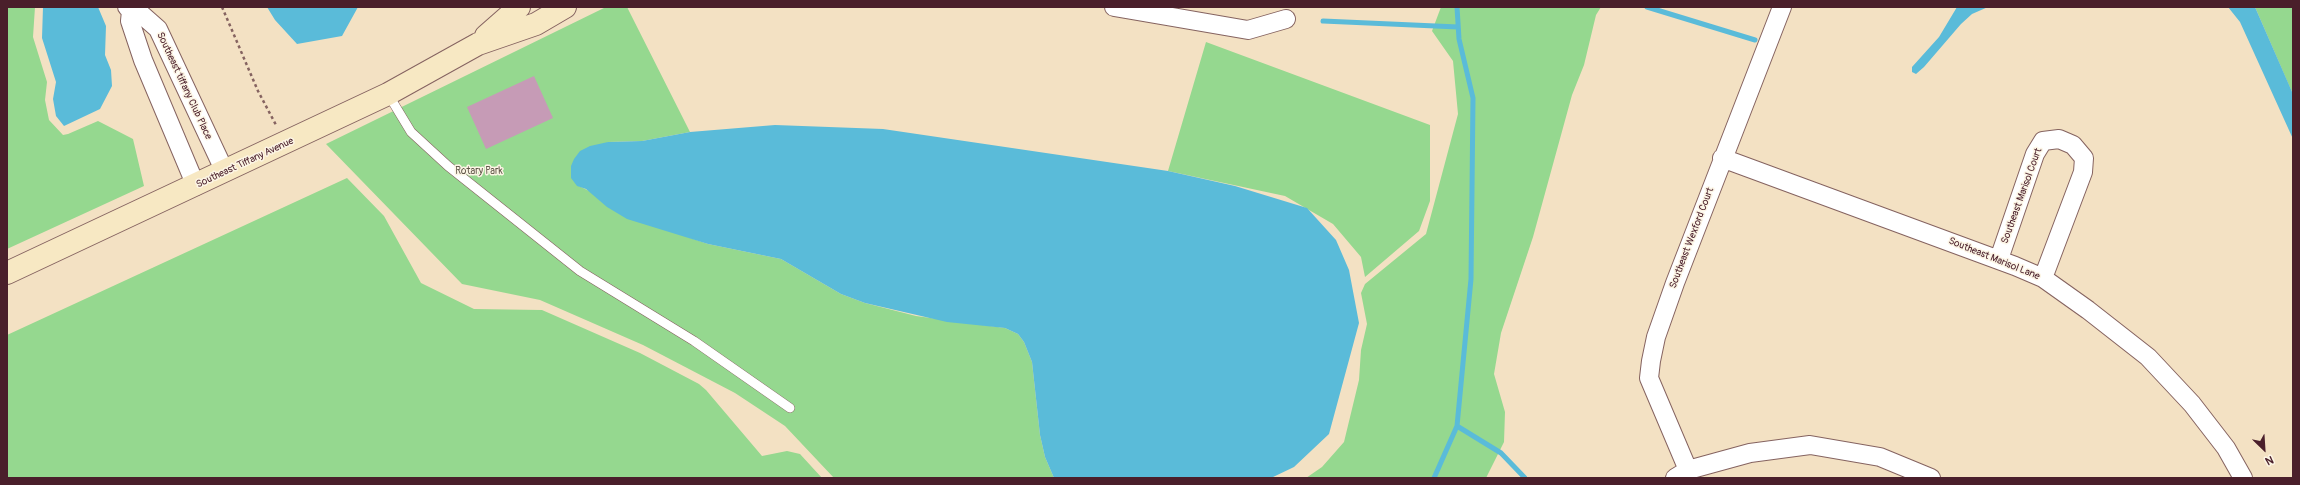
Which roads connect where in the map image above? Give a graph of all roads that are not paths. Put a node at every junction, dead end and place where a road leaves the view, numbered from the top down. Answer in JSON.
{"nodes":[{"id":1,"x":519,"y":7,"type":"edge"},
{"id":2,"x":565,"y":7,"type":"edge"},
{"id":3,"x":1114,"y":7,"type":"edge"},
{"id":4,"x":1782,"y":7,"type":"edge"},
{"id":5,"x":129,"y":9,"type":"edge"},
{"id":6,"x":1286,"y":19,"type":"dead end"},
{"id":7,"x":478,"y":44,"type":"junction"},
{"id":8,"x":182,"y":81,"type":"junction"},
{"id":9,"x":157,"y":92,"type":"junction"},
{"id":10,"x":388,"y":94,"type":"junction"},
{"id":11,"x":1722,"y":158,"type":"junction"},
{"id":12,"x":225,"y":172,"type":"junction"},
{"id":13,"x":196,"y":186,"type":"junction"},
{"id":14,"x":1999,"y":259,"type":"junction"},
{"id":15,"x":7,"y":273,"type":"edge"},
{"id":16,"x":2043,"y":278,"type":"junction"},
{"id":17,"x":790,"y":408,"type":"dead end"},
{"id":18,"x":1682,"y":474,"type":"edge"},
{"id":19,"x":1931,"y":478,"type":"edge"},
{"id":20,"x":2243,"y":478,"type":"edge"}],
"edges":[{"from":1,"to":7,"type":"street","name":"Southeast Tiffany Avenue"},
{"from":2,"to":7,"type":"street","name":"Southeast Tiffany Avenue"},
{"from":3,"to":6,"type":"street"},
{"from":4,"to":11,"type":"street","name":"Southeast Wexford Court"},
{"from":5,"to":8,"type":"street","name":"Southeast tiffany Club Place"},
{"from":5,"to":9,"type":"street","name":"Southeast tiffany Club Place"},
{"from":7,"to":10,"type":"street","name":"Southeast Tiffany Avenue"},
{"from":8,"to":9,"type":"street"},
{"from":8,"to":12,"type":"street","name":"Southeast tiffany Club Place"},
{"from":9,"to":13,"type":"street","name":"Southeast tiffany Club Place"},
{"from":10,"to":12,"type":"street","name":"Southeast Tiffany Avenue"},
{"from":10,"to":17,"type":"lane"},
{"from":11,"to":14,"type":"street","name":"Southeast Marisol Lane"},
{"from":11,"to":18,"type":"street","name":"Southeast Wexford Court"},
{"from":12,"to":13,"type":"street","name":"Southeast Tiffany Avenue"},
{"from":13,"to":15,"type":"street","name":"Southeast Tiffany Avenue"},
{"from":14,"to":16,"type":"street","name":"Southeast Marisol Lane"},
{"from":14,"to":16,"type":"street","name":"Southeast Marisol Court"},
{"from":16,"to":20,"type":"street","name":"Southeast Marisol Lane"},
{"from":18,"to":19,"type":"street"}]}
